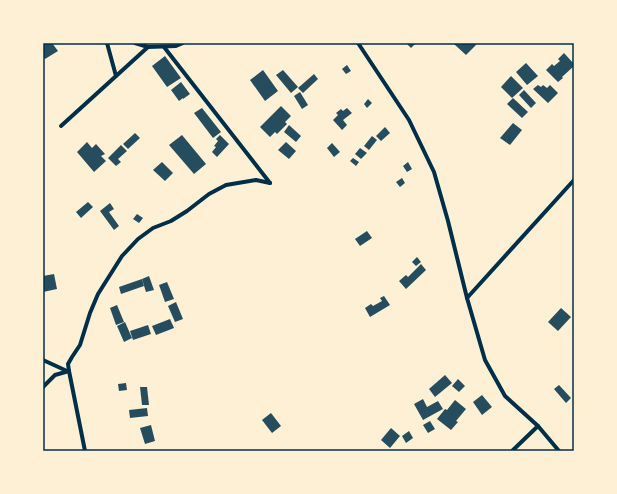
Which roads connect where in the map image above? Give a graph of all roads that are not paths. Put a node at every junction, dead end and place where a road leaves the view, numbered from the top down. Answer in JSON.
{"nodes":[{"id":1,"x":107,"y":43,"type":"edge"},
{"id":2,"x":135,"y":43,"type":"edge"},
{"id":3,"x":183,"y":43,"type":"edge"},
{"id":4,"x":358,"y":43,"type":"edge"},
{"id":5,"x":148,"y":47,"type":"junction"},
{"id":6,"x":164,"y":47,"type":"junction"},
{"id":7,"x":116,"y":76,"type":"junction"},
{"id":8,"x":61,"y":126,"type":"dead end"},
{"id":9,"x":574,"y":180,"type":"edge"},
{"id":10,"x":467,"y":298,"type":"junction"},
{"id":11,"x":43,"y":360,"type":"edge"},
{"id":12,"x":68,"y":371,"type":"junction"},
{"id":13,"x":43,"y":387,"type":"edge"},
{"id":14,"x":538,"y":426,"type":"junction"},
{"id":15,"x":85,"y":451,"type":"edge"},
{"id":16,"x":512,"y":451,"type":"edge"},
{"id":17,"x":558,"y":451,"type":"edge"}],
"edges":[{"from":1,"to":7,"type":"street"},
{"from":2,"to":5,"type":"street"},
{"from":3,"to":6,"type":"street"},
{"from":4,"to":10,"type":"street"},
{"from":5,"to":6,"type":"street"},
{"from":5,"to":7,"type":"street"},
{"from":6,"to":12,"type":"street"},
{"from":7,"to":8,"type":"street"},
{"from":9,"to":10,"type":"street"},
{"from":10,"to":14,"type":"street"},
{"from":11,"to":12,"type":"street"},
{"from":12,"to":13,"type":"street"},
{"from":12,"to":15,"type":"street"},
{"from":14,"to":16,"type":"street"},
{"from":14,"to":17,"type":"street"}]}
